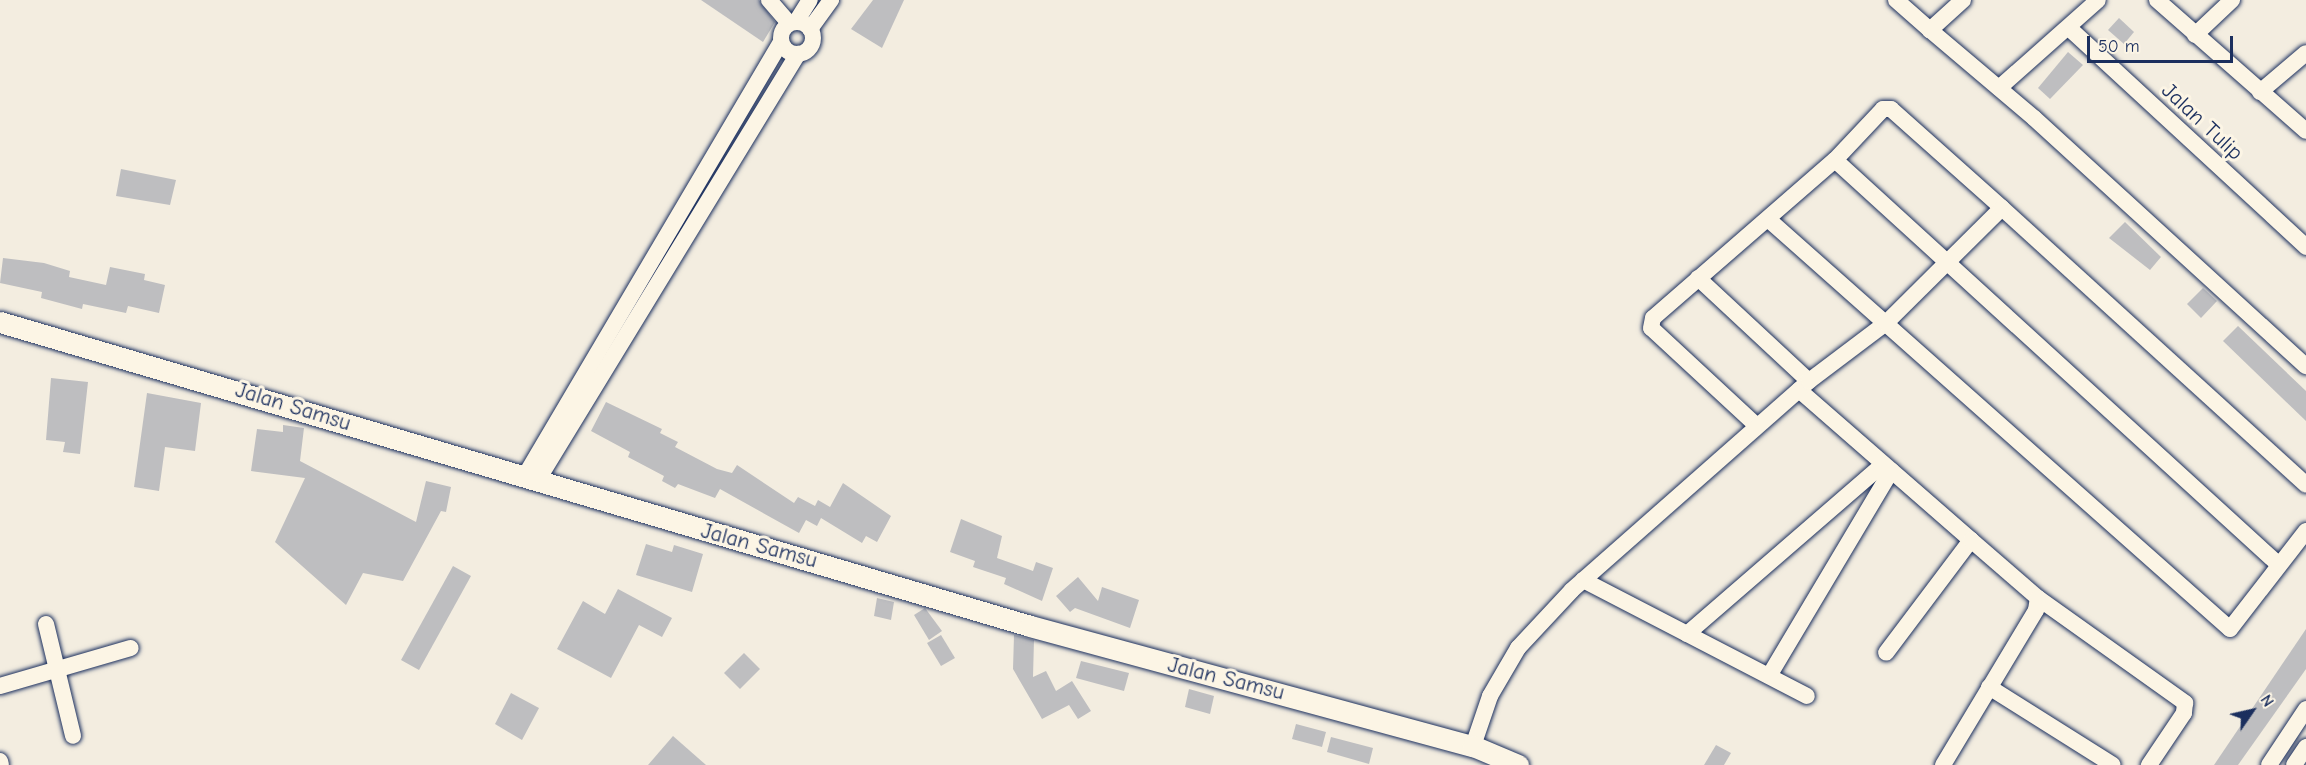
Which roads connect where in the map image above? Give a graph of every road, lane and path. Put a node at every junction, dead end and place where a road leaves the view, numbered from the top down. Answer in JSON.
{"nodes":[{"id":1,"x":769,"y":0,"type":"edge"},
{"id":2,"x":810,"y":0,"type":"edge"},
{"id":3,"x":831,"y":0,"type":"edge"},
{"id":4,"x":1962,"y":0,"type":"edge"},
{"id":5,"x":2098,"y":0,"type":"edge"},
{"id":6,"x":2157,"y":0,"type":"edge"},
{"id":7,"x":2232,"y":0,"type":"edge"},
{"id":8,"x":1898,"y":1,"type":"edge"},
{"id":9,"x":798,"y":25,"type":"junction"},
{"id":10,"x":2069,"y":28,"type":"junction"},
{"id":11,"x":1930,"y":30,"type":"junction"},
{"id":12,"x":2195,"y":35,"type":"junction"},
{"id":13,"x":781,"y":42,"type":"junction"},
{"id":14,"x":2306,"y":53,"type":"edge"},
{"id":15,"x":798,"y":54,"type":"junction"},
{"id":16,"x":1999,"y":88,"type":"junction"},
{"id":17,"x":2260,"y":92,"type":"junction"},
{"id":18,"x":2306,"y":131,"type":"edge"},
{"id":19,"x":1835,"y":160,"type":"junction"},
{"id":20,"x":2002,"y":208,"type":"junction"},
{"id":21,"x":1769,"y":220,"type":"junction"},
{"id":22,"x":672,"y":222,"type":"junction"},
{"id":23,"x":688,"y":231,"type":"junction"},
{"id":24,"x":2306,"y":248,"type":"edge"},
{"id":25,"x":1947,"y":263,"type":"junction"},
{"id":26,"x":1698,"y":278,"type":"junction"},
{"id":27,"x":0,"y":322,"type":"edge"},
{"id":28,"x":1886,"y":323,"type":"junction"},
{"id":29,"x":2306,"y":366,"type":"edge"},
{"id":30,"x":1804,"y":386,"type":"junction"},
{"id":31,"x":1757,"y":426,"type":"junction"},
{"id":32,"x":1887,"y":467,"type":"junction"},
{"id":33,"x":532,"y":476,"type":"junction"},
{"id":34,"x":2306,"y":485,"type":"edge"},
{"id":35,"x":2306,"y":531,"type":"edge"},
{"id":36,"x":1971,"y":540,"type":"junction"},
{"id":37,"x":2278,"y":566,"type":"junction"},
{"id":38,"x":1583,"y":580,"type":"junction"},
{"id":39,"x":2038,"y":598,"type":"junction"},
{"id":40,"x":46,"y":624,"type":"dead end"},
{"id":41,"x":1687,"y":634,"type":"junction"},
{"id":42,"x":131,"y":648,"type":"dead end"},
{"id":43,"x":1886,"y":653,"type":"dead end"},
{"id":44,"x":57,"y":669,"type":"junction"},
{"id":45,"x":1769,"y":676,"type":"junction"},
{"id":46,"x":0,"y":686,"type":"edge"},
{"id":47,"x":1989,"y":687,"type":"junction"},
{"id":48,"x":1808,"y":696,"type":"dead end"},
{"id":49,"x":2306,"y":709,"type":"edge"},
{"id":50,"x":73,"y":736,"type":"dead end"},
{"id":51,"x":1473,"y":746,"type":"junction"},
{"id":52,"x":2306,"y":747,"type":"edge"},
{"id":53,"x":1518,"y":765,"type":"edge"},
{"id":54,"x":1943,"y":765,"type":"edge"},
{"id":55,"x":2113,"y":765,"type":"edge"},
{"id":56,"x":2148,"y":765,"type":"edge"},
{"id":57,"x":2269,"y":765,"type":"edge"},
{"id":58,"x":2294,"y":765,"type":"edge"}],
"edges":[{"from":1,"to":9,"type":"street"},
{"from":2,"to":9,"type":"street"},
{"from":3,"to":9,"type":"street"},
{"from":4,"to":11,"type":"street"},
{"from":5,"to":10,"type":"street"},
{"from":6,"to":12,"type":"street"},
{"from":7,"to":12,"type":"street"},
{"from":8,"to":11,"type":"street"},
{"from":9,"to":13,"type":"street"},
{"from":9,"to":15,"type":"street"},
{"from":10,"to":16,"type":"street"},
{"from":10,"to":24,"type":"street","name":"Jalan Tulip"},
{"from":11,"to":16,"type":"street"},
{"from":12,"to":17,"type":"street"},
{"from":13,"to":15,"type":"street"},
{"from":13,"to":22,"type":"street"},
{"from":14,"to":17,"type":"street"},
{"from":15,"to":23,"type":"street"},
{"from":16,"to":29,"type":"street"},
{"from":17,"to":18,"type":"street"},
{"from":19,"to":20,"type":"street"},
{"from":19,"to":21,"type":"street"},
{"from":19,"to":25,"type":"street"},
{"from":20,"to":25,"type":"street"},
{"from":20,"to":34,"type":"street"},
{"from":21,"to":26,"type":"street"},
{"from":21,"to":28,"type":"street"},
{"from":22,"to":23,"type":"street"},
{"from":22,"to":33,"type":"street"},
{"from":23,"to":33,"type":"street"},
{"from":25,"to":28,"type":"street"},
{"from":25,"to":37,"type":"street"},
{"from":26,"to":30,"type":"street"},
{"from":26,"to":31,"type":"street"},
{"from":27,"to":33,"type":"street","name":"Jalan Samsu"},
{"from":28,"to":30,"type":"street"},
{"from":28,"to":37,"type":"street"},
{"from":30,"to":31,"type":"street"},
{"from":30,"to":32,"type":"street"},
{"from":31,"to":38,"type":"street"},
{"from":32,"to":36,"type":"street"},
{"from":32,"to":41,"type":"street"},
{"from":32,"to":45,"type":"street"},
{"from":33,"to":51,"type":"street","name":"Jalan Samsu"},
{"from":35,"to":37,"type":"street"},
{"from":36,"to":39,"type":"street"},
{"from":36,"to":43,"type":"street"},
{"from":38,"to":41,"type":"street"},
{"from":38,"to":51,"type":"street"},
{"from":39,"to":47,"type":"street"},
{"from":39,"to":56,"type":"street"},
{"from":40,"to":44,"type":"street"},
{"from":41,"to":45,"type":"street"},
{"from":42,"to":44,"type":"street"},
{"from":44,"to":46,"type":"street"},
{"from":44,"to":50,"type":"street"},
{"from":45,"to":48,"type":"street"},
{"from":47,"to":54,"type":"street"},
{"from":47,"to":55,"type":"street"},
{"from":49,"to":57,"type":"street"},
{"from":51,"to":53,"type":"street","name":"Jalan Samsu"},
{"from":52,"to":58,"type":"street"}]}
